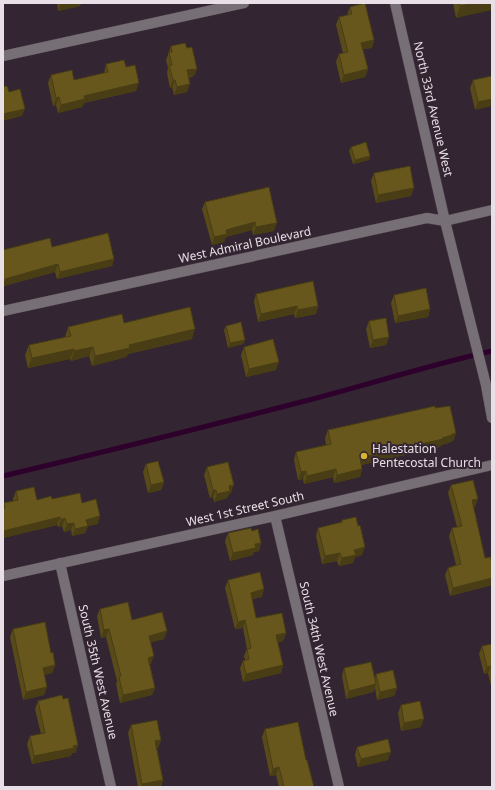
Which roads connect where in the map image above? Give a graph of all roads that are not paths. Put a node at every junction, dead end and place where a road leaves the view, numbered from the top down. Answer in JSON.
{"nodes":[{"id":1,"x":244,"y":3,"type":"edge"},
{"id":2,"x":395,"y":3,"type":"edge"},
{"id":3,"x":3,"y":56,"type":"edge"},
{"id":4,"x":492,"y":210,"type":"edge"},
{"id":5,"x":445,"y":221,"type":"junction"},
{"id":6,"x":3,"y":311,"type":"edge"},
{"id":7,"x":492,"y":418,"type":"edge"},
{"id":8,"x":492,"y":465,"type":"edge"},
{"id":9,"x":275,"y":516,"type":"junction"},
{"id":10,"x":60,"y":563,"type":"junction"},
{"id":11,"x":3,"y":576,"type":"edge"},
{"id":12,"x":111,"y":787,"type":"edge"},
{"id":13,"x":339,"y":787,"type":"edge"}],
"edges":[{"from":1,"to":3,"type":"street"},
{"from":2,"to":5,"type":"street","name":"North 33rd Avenue West"},
{"from":4,"to":5,"type":"street","name":"West Admiral Boulevard"},
{"from":5,"to":6,"type":"street","name":"West Admiral Boulevard"},
{"from":5,"to":7,"type":"street","name":"North 33rd Avenue West"},
{"from":8,"to":9,"type":"street","name":"West 1st Street South"},
{"from":9,"to":10,"type":"street","name":"West 1st Street South"},
{"from":9,"to":13,"type":"street","name":"South 34th West Avenue"},
{"from":10,"to":11,"type":"street","name":"West 1st Street South"},
{"from":10,"to":12,"type":"street","name":"South 35th West Avenue"}]}
